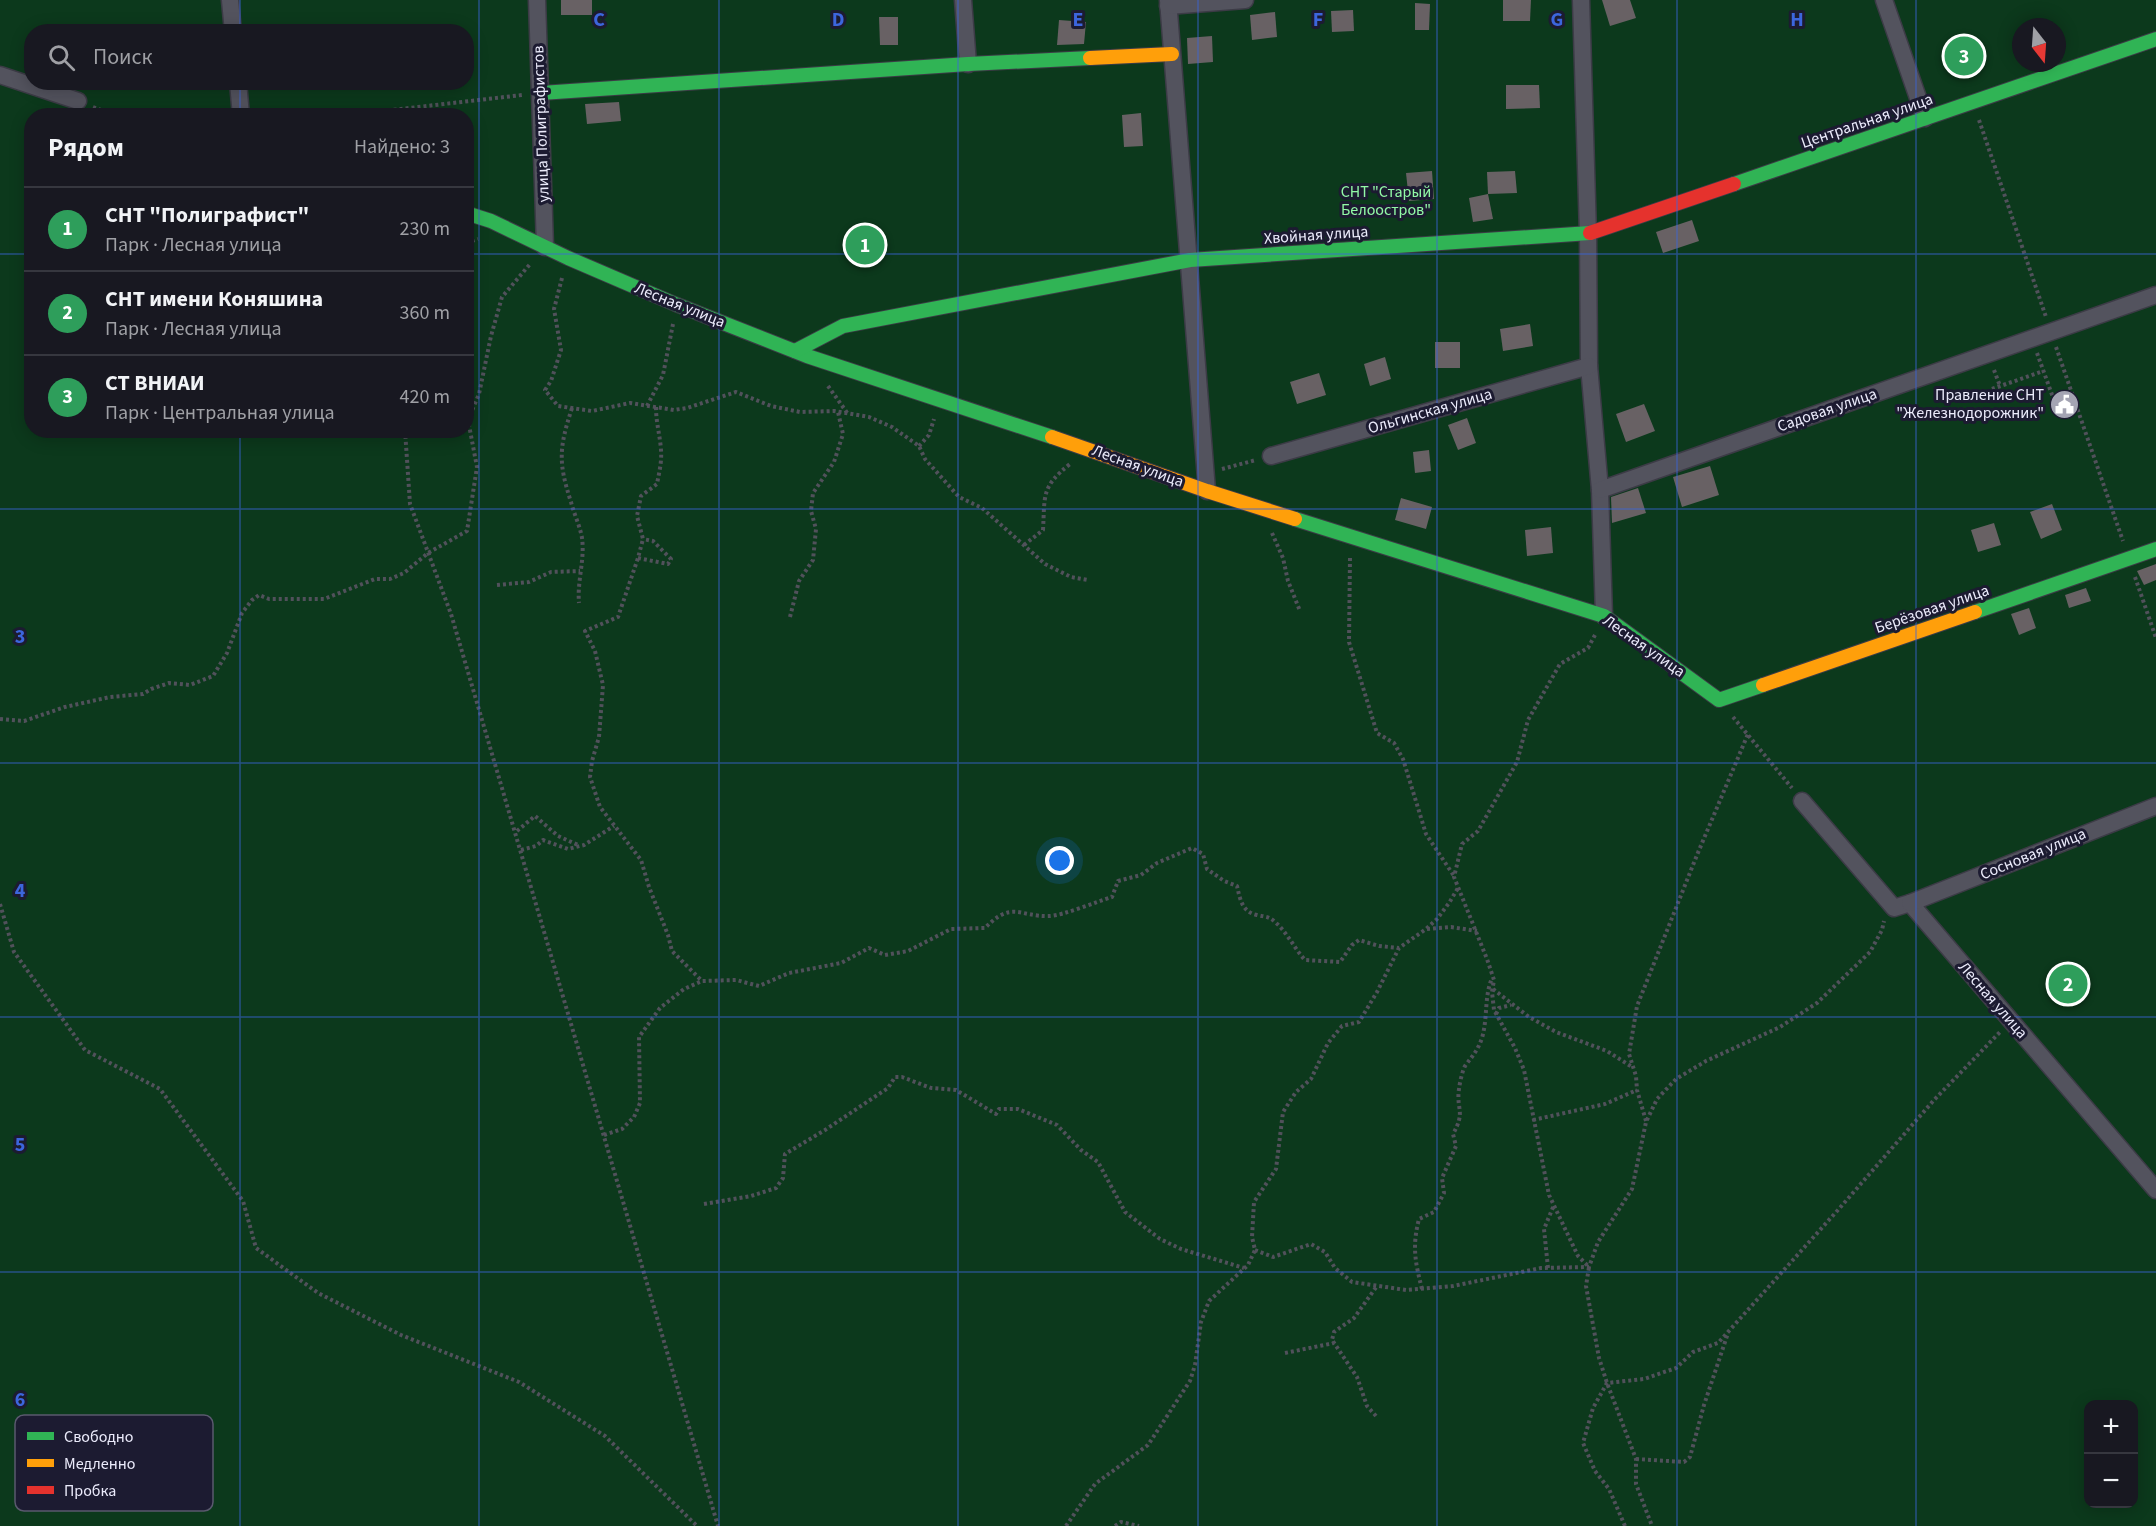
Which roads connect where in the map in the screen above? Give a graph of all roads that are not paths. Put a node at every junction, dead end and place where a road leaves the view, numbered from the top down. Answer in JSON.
{"nodes":[{"id":1,"x":231,"y":0,"type":"edge"},
{"id":2,"x":537,"y":0,"type":"edge"},
{"id":3,"x":963,"y":0,"type":"edge"},
{"id":4,"x":1245,"y":0,"type":"edge"},
{"id":5,"x":1581,"y":0,"type":"edge"},
{"id":6,"x":1884,"y":0,"type":"edge"},
{"id":7,"x":1168,"y":3,"type":"edge"},
{"id":8,"x":232,"y":24,"type":"edge"},
{"id":9,"x":2156,"y":39,"type":"edge"},
{"id":10,"x":1172,"y":54,"type":"junction"},
{"id":11,"x":968,"y":64,"type":"junction"},
{"id":12,"x":0,"y":75,"type":"edge"},
{"id":13,"x":24,"y":83,"type":"edge"},
{"id":14,"x":45,"y":90,"type":"edge"},
{"id":15,"x":239,"y":90,"type":"edge"},
{"id":16,"x":541,"y":93,"type":"junction"},
{"id":17,"x":78,"y":101,"type":"road end"},
{"id":18,"x":240,"y":108,"type":"edge"},
{"id":19,"x":1925,"y":118,"type":"junction"},
{"id":20,"x":474,"y":216,"type":"edge"},
{"id":21,"x":1588,"y":234,"type":"junction"},
{"id":22,"x":545,"y":247,"type":"junction"},
{"id":23,"x":1190,"y":260,"type":"junction"},
{"id":24,"x":2156,"y":295,"type":"edge"},
{"id":25,"x":795,"y":351,"type":"junction"},
{"id":26,"x":1589,"y":366,"type":"junction"},
{"id":27,"x":1271,"y":456,"type":"road end"},
{"id":28,"x":1206,"y":483,"type":"junction"},
{"id":29,"x":1600,"y":490,"type":"junction"},
{"id":30,"x":2156,"y":549,"type":"edge"},
{"id":31,"x":1604,"y":616,"type":"junction"},
{"id":32,"x":1719,"y":700,"type":"joint"},
{"id":33,"x":1802,"y":801,"type":"road end"},
{"id":34,"x":2156,"y":806,"type":"edge"},
{"id":35,"x":1910,"y":903,"type":"junction"},
{"id":36,"x":2156,"y":1190,"type":"edge"}],
"edges":[{"from":1,"to":8,"type":"street"},
{"from":2,"to":16,"type":"street","name":"улица Полиграфистов"},
{"from":3,"to":11,"type":"street"},
{"from":4,"to":7,"type":"street"},
{"from":5,"to":21,"type":"street"},
{"from":6,"to":19,"type":"street"},
{"from":7,"to":10,"type":"street"},
{"from":9,"to":19,"type":"street","name":"Центральная улица"},
{"from":10,"to":11,"type":"street"},
{"from":10,"to":23,"type":"street"},
{"from":11,"to":16,"type":"street"},
{"from":12,"to":13,"type":"street"},
{"from":14,"to":17,"type":"street"},
{"from":15,"to":18,"type":"street"},
{"from":16,"to":22,"type":"street","name":"улица Полиграфистов"},
{"from":19,"to":21,"type":"street","name":"Центральная улица"},
{"from":20,"to":22,"type":"street","name":"Лесная улица"},
{"from":21,"to":23,"type":"street","name":"Хвойная улица"},
{"from":21,"to":26,"type":"street"},
{"from":22,"to":25,"type":"street","name":"Лесная улица"},
{"from":23,"to":25,"type":"street","name":"Хвойная улица"},
{"from":23,"to":28,"type":"street"},
{"from":24,"to":29,"type":"street","name":"Садовая улица"},
{"from":25,"to":28,"type":"street","name":"Лесная улица"},
{"from":26,"to":27,"type":"street","name":"Ольгинская улица"},
{"from":26,"to":29,"type":"street"},
{"from":28,"to":31,"type":"street","name":"Лесная улица"},
{"from":29,"to":31,"type":"street"},
{"from":30,"to":32,"type":"street","name":"Берёзовая улица"},
{"from":31,"to":32,"type":"street","name":"Лесная улица"},
{"from":33,"to":35,"type":"street"},
{"from":34,"to":35,"type":"street","name":"Сосновая улица"},
{"from":35,"to":36,"type":"street","name":"Лесная улица"}]}
